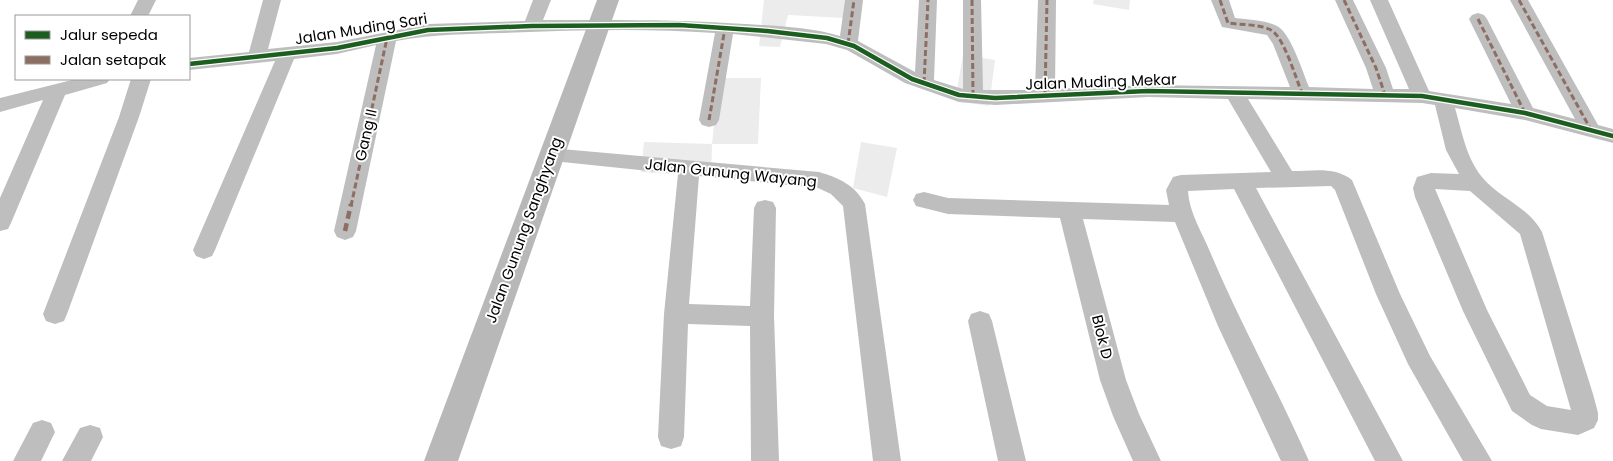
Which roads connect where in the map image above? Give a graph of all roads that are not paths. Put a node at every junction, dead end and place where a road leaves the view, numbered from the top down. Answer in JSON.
{"nodes":[{"id":1,"x":148,"y":0,"type":"edge"},
{"id":2,"x":272,"y":0,"type":"edge"},
{"id":3,"x":542,"y":0,"type":"edge"},
{"id":4,"x":608,"y":0,"type":"edge"},
{"id":5,"x":854,"y":0,"type":"edge"},
{"id":6,"x":928,"y":0,"type":"edge"},
{"id":7,"x":972,"y":0,"type":"edge"},
{"id":8,"x":1046,"y":0,"type":"edge"},
{"id":9,"x":1220,"y":0,"type":"edge"},
{"id":10,"x":1344,"y":0,"type":"edge"},
{"id":11,"x":1379,"y":0,"type":"edge"},
{"id":12,"x":1519,"y":0,"type":"edge"},
{"id":13,"x":140,"y":15,"type":"edge"},
{"id":14,"x":1478,"y":19,"type":"dead end"},
{"id":15,"x":598,"y":25,"type":"junction"},
{"id":16,"x":532,"y":26,"type":"junction"},
{"id":17,"x":725,"y":28,"type":"junction"},
{"id":18,"x":388,"y":38,"type":"junction"},
{"id":19,"x":848,"y":44,"type":"junction"},
{"id":20,"x":287,"y":54,"type":"junction"},
{"id":21,"x":257,"y":56,"type":"junction"},
{"id":22,"x":190,"y":64,"type":"edge"},
{"id":23,"x":35,"y":80,"type":"edge"},
{"id":24,"x":96,"y":80,"type":"edge"},
{"id":25,"x":141,"y":80,"type":"edge"},
{"id":26,"x":924,"y":83,"type":"junction"},
{"id":27,"x":58,"y":90,"type":"junction"},
{"id":28,"x":1234,"y":93,"type":"junction"},
{"id":29,"x":1302,"y":93,"type":"junction"},
{"id":30,"x":1045,"y":95,"type":"junction"},
{"id":31,"x":1385,"y":95,"type":"junction"},
{"id":32,"x":973,"y":96,"type":"junction"},
{"id":33,"x":1422,"y":96,"type":"junction"},
{"id":34,"x":24,"y":99,"type":"junction"},
{"id":35,"x":1443,"y":99,"type":"junction"},
{"id":36,"x":0,"y":105,"type":"edge"},
{"id":37,"x":1525,"y":113,"type":"junction"},
{"id":38,"x":709,"y":120,"type":"dead end"},
{"id":39,"x":1591,"y":130,"type":"junction"},
{"id":40,"x":1613,"y":136,"type":"edge"},
{"id":41,"x":550,"y":155,"type":"junction"},
{"id":42,"x":689,"y":169,"type":"junction"},
{"id":43,"x":1285,"y":178,"type":"junction"},
{"id":44,"x":1241,"y":181,"type":"junction"},
{"id":45,"x":1475,"y":183,"type":"junction"},
{"id":46,"x":924,"y":200,"type":"dead end"},
{"id":47,"x":765,"y":208,"type":"dead end"},
{"id":48,"x":1069,"y":208,"type":"junction"},
{"id":49,"x":1183,"y":214,"type":"junction"},
{"id":50,"x":0,"y":223,"type":"edge"},
{"id":51,"x":344,"y":231,"type":"dead end"},
{"id":52,"x":204,"y":250,"type":"dead end"},
{"id":53,"x":55,"y":314,"type":"dead end"},
{"id":54,"x":676,"y":314,"type":"junction"},
{"id":55,"x":762,"y":316,"type":"junction"},
{"id":56,"x":980,"y":321,"type":"dead end"},
{"id":57,"x":42,"y":432,"type":"dead end"},
{"id":58,"x":90,"y":437,"type":"dead end"},
{"id":59,"x":671,"y":437,"type":"dead end"},
{"id":60,"x":27,"y":461,"type":"edge"},
{"id":61,"x":76,"y":461,"type":"edge"},
{"id":62,"x":440,"y":461,"type":"edge"},
{"id":63,"x":765,"y":461,"type":"edge"},
{"id":64,"x":887,"y":461,"type":"edge"},
{"id":65,"x":1012,"y":461,"type":"edge"},
{"id":66,"x":1147,"y":461,"type":"edge"},
{"id":67,"x":1295,"y":461,"type":"edge"},
{"id":68,"x":1389,"y":461,"type":"edge"},
{"id":69,"x":1478,"y":461,"type":"edge"}],
"edges":[{"from":1,"to":13,"type":"street"},
{"from":2,"to":21,"type":"street"},
{"from":3,"to":16,"type":"street"},
{"from":4,"to":15,"type":"main road","name":"Jalan Gunung Sanghyang"},
{"from":5,"to":19,"type":"street"},
{"from":6,"to":26,"type":"street"},
{"from":7,"to":32,"type":"street"},
{"from":8,"to":30,"type":"street"},
{"from":9,"to":29,"type":"street"},
{"from":10,"to":31,"type":"street"},
{"from":11,"to":33,"type":"street"},
{"from":12,"to":39,"type":"street"},
{"from":14,"to":37,"type":"street"},
{"from":15,"to":16,"type":"street","name":"Jalan Muding Sari"},
{"from":15,"to":17,"type":"street","name":"Jalan Muding Mekar"},
{"from":15,"to":41,"type":"main road","name":"Jalan Gunung Sanghyang"},
{"from":16,"to":18,"type":"street","name":"Jalan Muding Sari"},
{"from":17,"to":19,"type":"street","name":"Jalan Muding Mekar"},
{"from":17,"to":38,"type":"street"},
{"from":18,"to":20,"type":"street","name":"Jalan Muding Sari"},
{"from":18,"to":51,"type":"street","name":"Gang II"},
{"from":19,"to":26,"type":"street","name":"Jalan Muding Mekar"},
{"from":20,"to":21,"type":"street","name":"Jalan Muding Sari"},
{"from":20,"to":52,"type":"street"},
{"from":21,"to":22,"type":"street","name":"Jalan Muding Sari"},
{"from":23,"to":34,"type":"street"},
{"from":24,"to":27,"type":"street"},
{"from":25,"to":53,"type":"street"},
{"from":26,"to":32,"type":"street","name":"Jalan Muding Mekar"},
{"from":27,"to":34,"type":"street"},
{"from":27,"to":50,"type":"street"},
{"from":28,"to":29,"type":"street","name":"Jalan Muding Mekar"},
{"from":28,"to":30,"type":"street","name":"Jalan Muding Mekar"},
{"from":28,"to":43,"type":"street"},
{"from":29,"to":31,"type":"street","name":"Jalan Muding Mekar"},
{"from":30,"to":32,"type":"street","name":"Jalan Muding Mekar"},
{"from":31,"to":33,"type":"street","name":"Jalan Muding Mekar"},
{"from":33,"to":35,"type":"street","name":"Jalan Muding Mekar"},
{"from":34,"to":36,"type":"street"},
{"from":35,"to":37,"type":"street","name":"Jalan Muding Mekar"},
{"from":35,"to":45,"type":"street"},
{"from":37,"to":39,"type":"street","name":"Jalan Muding Mekar"},
{"from":39,"to":40,"type":"street","name":"Jalan Muding Mekar"},
{"from":41,"to":42,"type":"street","name":"Jalan Gunung Wayang"},
{"from":41,"to":62,"type":"main road","name":"Jalan Gunung Sanghyang"},
{"from":42,"to":54,"type":"street"},
{"from":42,"to":64,"type":"street","name":"Jalan Gunung Wayang"},
{"from":43,"to":44,"type":"street"},
{"from":43,"to":69,"type":"street"},
{"from":44,"to":49,"type":"street"},
{"from":44,"to":68,"type":"street"},
{"from":45,"to":45,"type":"street"},
{"from":46,"to":48,"type":"street"},
{"from":47,"to":55,"type":"street"},
{"from":48,"to":49,"type":"street"},
{"from":48,"to":66,"type":"street","name":"Blok D"},
{"from":49,"to":67,"type":"street"},
{"from":54,"to":55,"type":"street"},
{"from":54,"to":59,"type":"street"},
{"from":55,"to":63,"type":"street"},
{"from":56,"to":65,"type":"street"},
{"from":57,"to":60,"type":"street"},
{"from":58,"to":61,"type":"street"}]}
